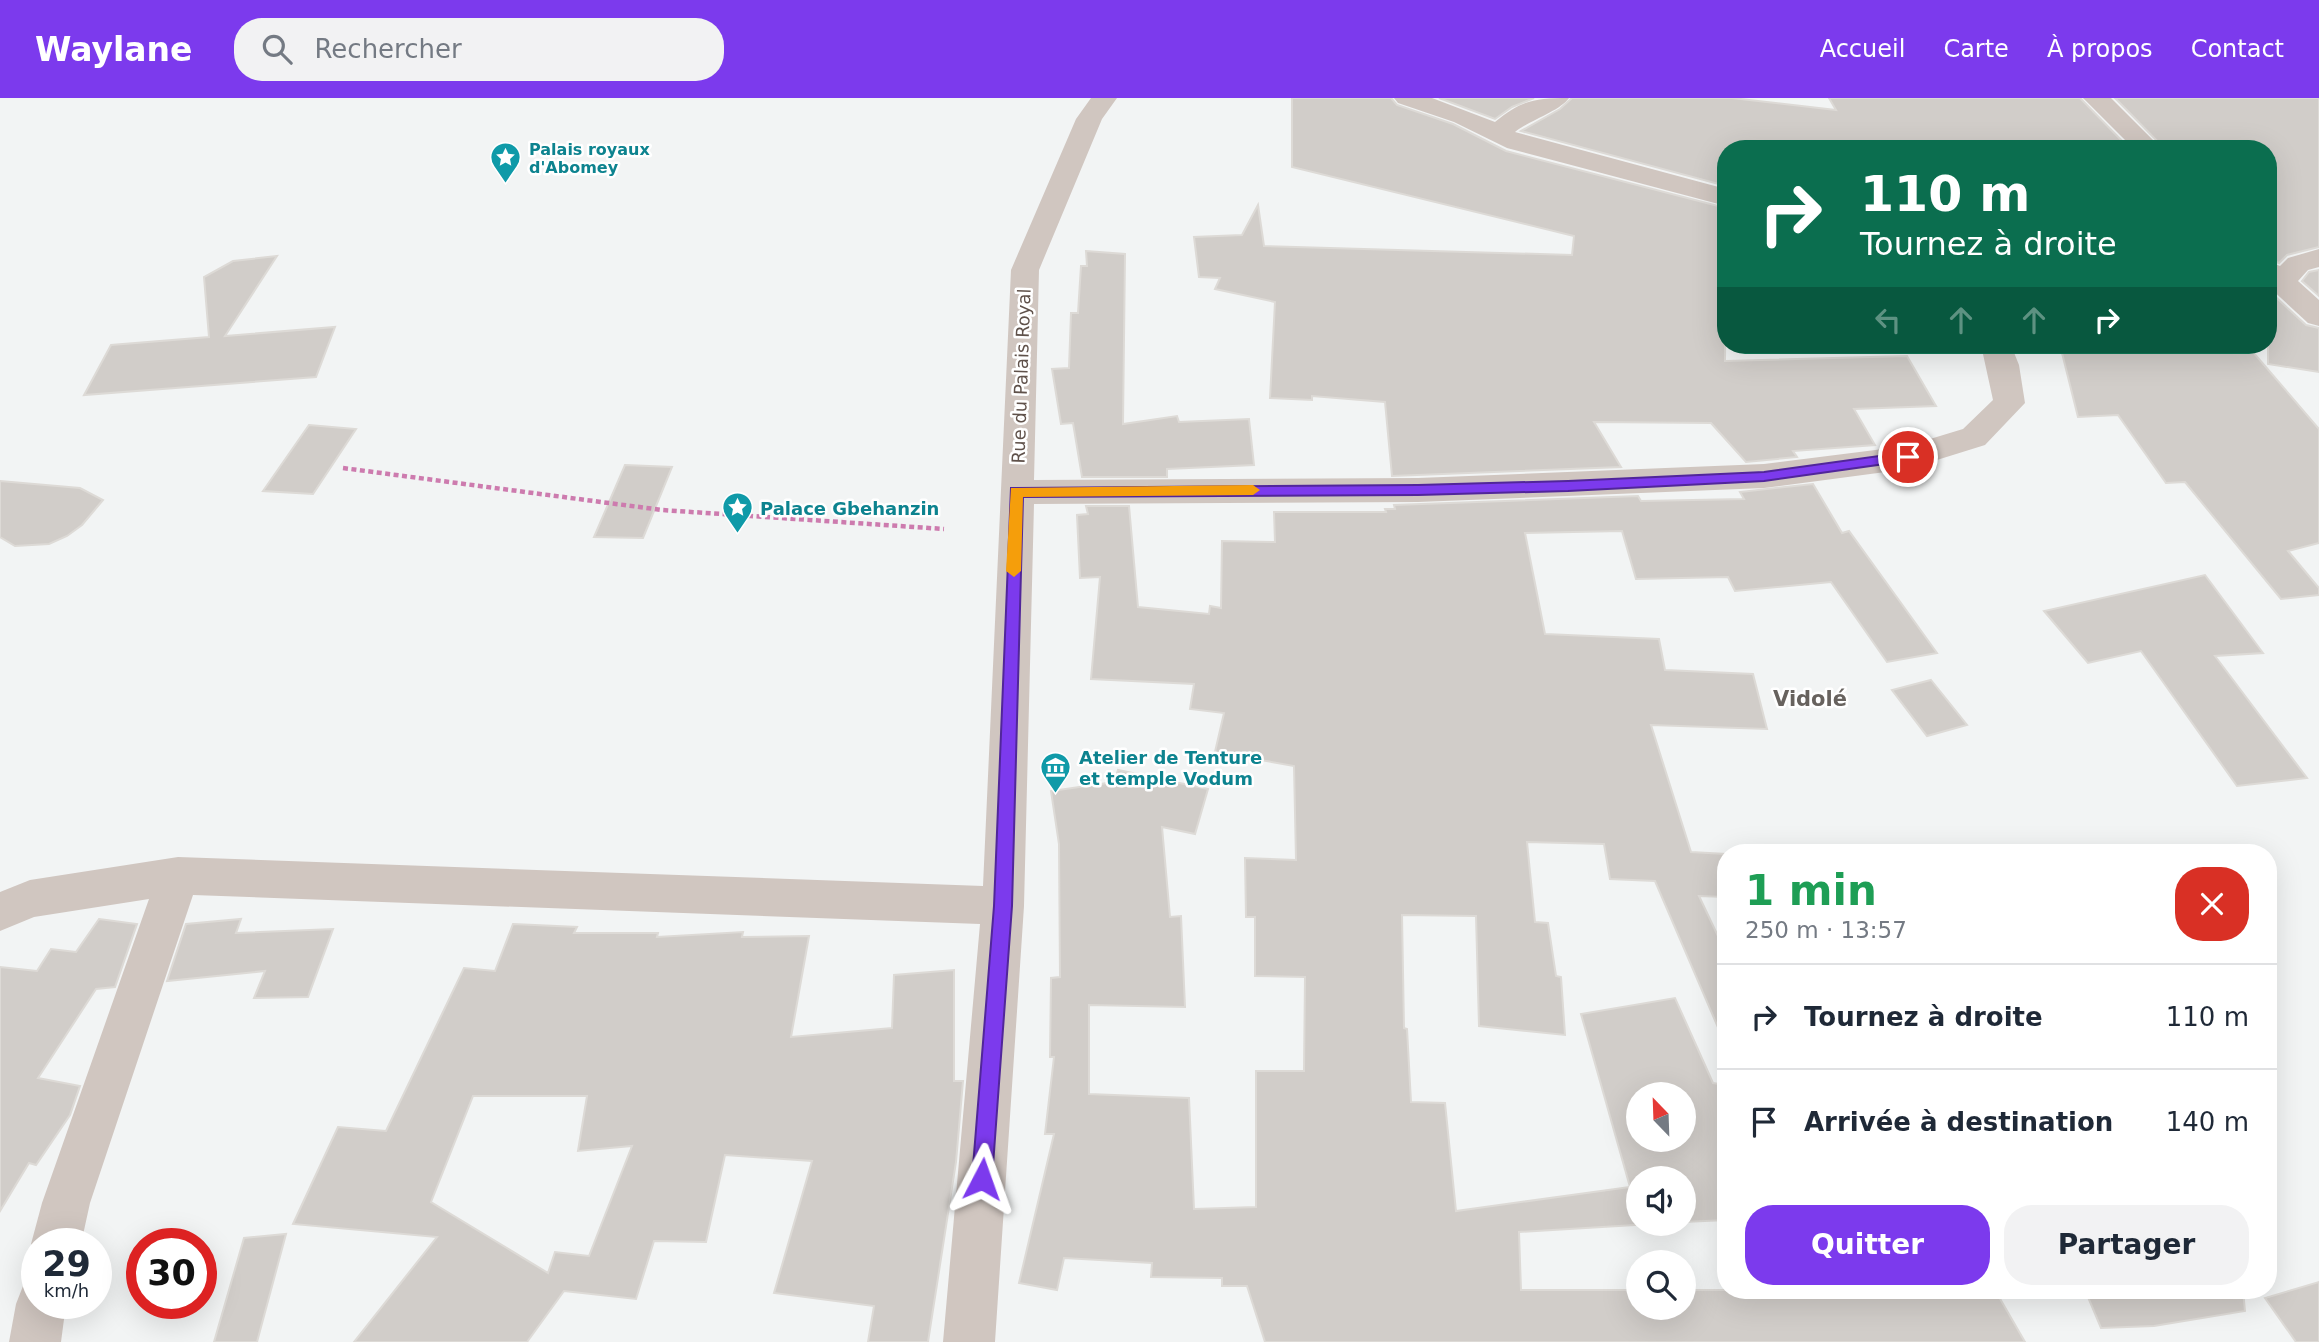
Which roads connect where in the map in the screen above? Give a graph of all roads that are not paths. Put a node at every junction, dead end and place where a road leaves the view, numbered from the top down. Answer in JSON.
{"nodes":[{"id":1,"x":1104,"y":98,"type":"edge"},
{"id":2,"x":1407,"y":98,"type":"edge"},
{"id":3,"x":1556,"y":98,"type":"edge"},
{"id":4,"x":2096,"y":98,"type":"edge"},
{"id":5,"x":1497,"y":134,"type":"junction"},
{"id":6,"x":2140,"y":140,"type":"edge"},
{"id":7,"x":1717,"y":196,"type":"edge"},
{"id":8,"x":2319,"y":258,"type":"edge"},
{"id":9,"x":2277,"y":274,"type":"edge"},
{"id":10,"x":2277,"y":277,"type":"edge"},
{"id":11,"x":2319,"y":316,"type":"edge"},
{"id":12,"x":1999,"y":354,"type":"edge"},
{"id":13,"x":1016,"y":492,"type":"junction"},
{"id":14,"x":178,"y":876,"type":"junction"},
{"id":15,"x":1003,"y":906,"type":"junction"},
{"id":16,"x":0,"y":912,"type":"edge"},
{"id":17,"x":60,"y":1228,"type":"edge"},
{"id":18,"x":39,"y":1319,"type":"edge"},
{"id":19,"x":36,"y":1342,"type":"edge"},
{"id":20,"x":969,"y":1342,"type":"edge"}],
"edges":[{"from":1,"to":13,"type":"street","name":"Rue du Palais Royal"},
{"from":2,"to":5,"type":"street"},
{"from":3,"to":5,"type":"street"},
{"from":4,"to":6,"type":"street"},
{"from":5,"to":7,"type":"street"},
{"from":8,"to":9,"type":"street"},
{"from":10,"to":11,"type":"street"},
{"from":12,"to":13,"type":"street"},
{"from":13,"to":15,"type":"street","name":"Rue du Palais Royal"},
{"from":14,"to":15,"type":"street"},
{"from":14,"to":16,"type":"street"},
{"from":14,"to":17,"type":"street"},
{"from":15,"to":20,"type":"street","name":"Rue du Palais Royal"},
{"from":18,"to":19,"type":"street"}]}
